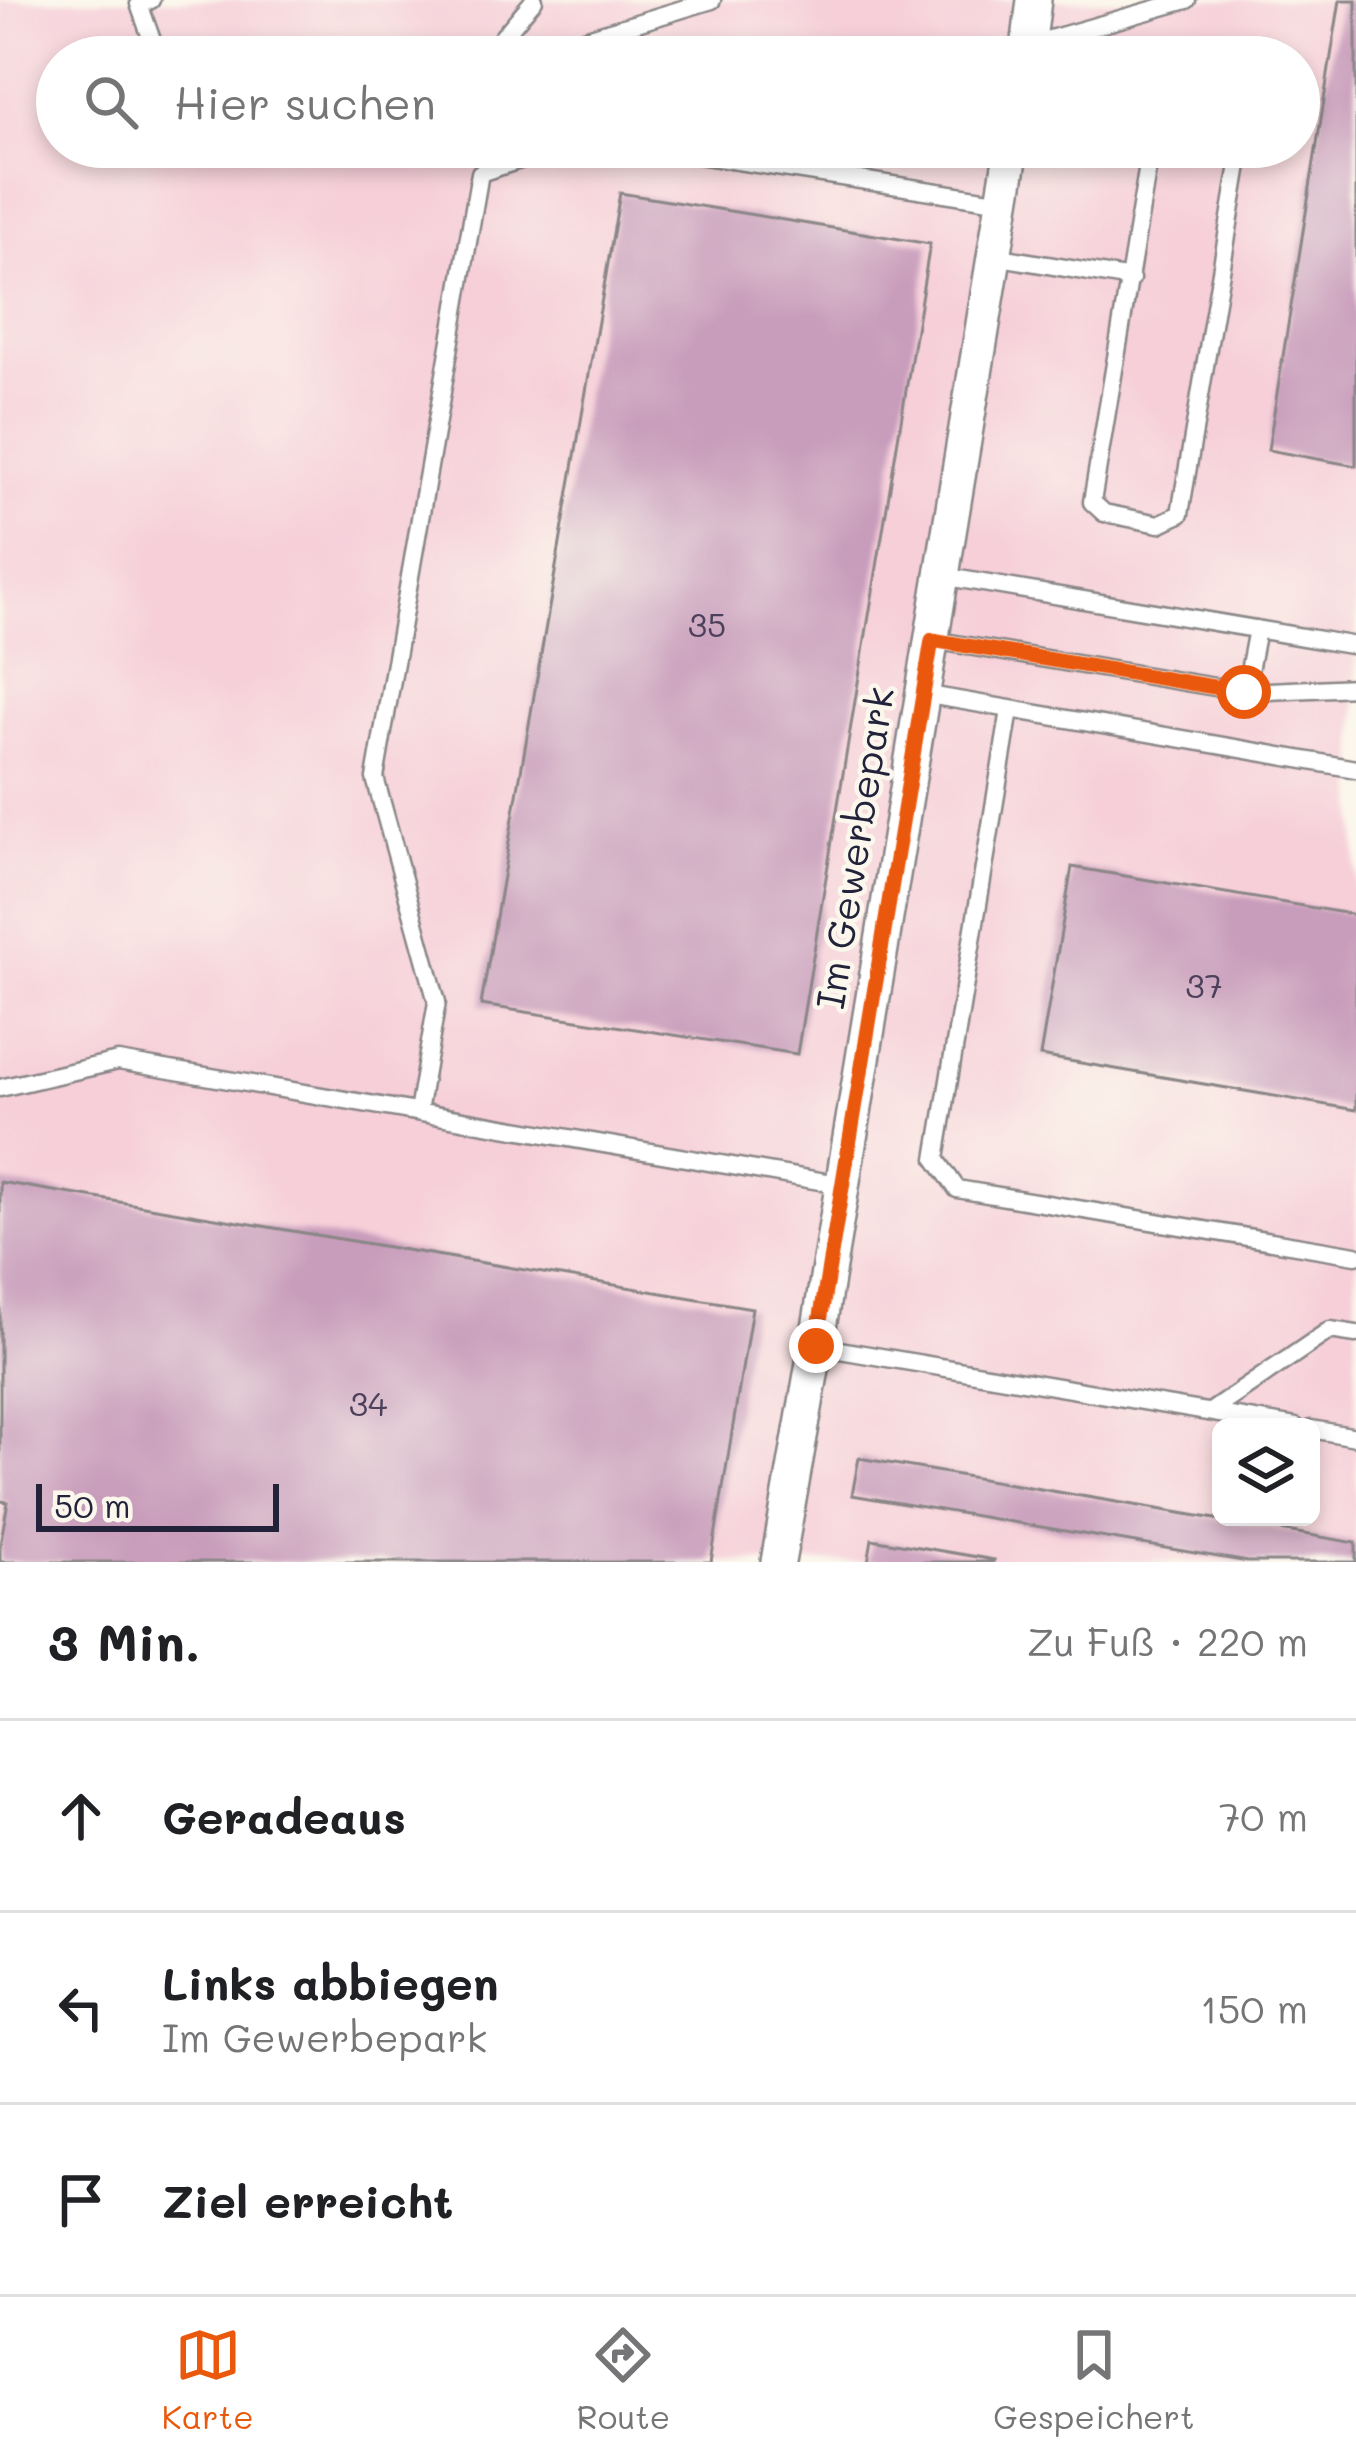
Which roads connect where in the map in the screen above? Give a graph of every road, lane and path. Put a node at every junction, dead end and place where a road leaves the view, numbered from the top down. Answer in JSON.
{"nodes":[{"id":1,"x":151,"y":0,"type":"edge"},
{"id":2,"x":534,"y":0,"type":"edge"},
{"id":3,"x":712,"y":0,"type":"edge"},
{"id":4,"x":1034,"y":0,"type":"edge"},
{"id":5,"x":1187,"y":0,"type":"edge"},
{"id":6,"x":151,"y":36,"type":"edge"},
{"id":7,"x":504,"y":36,"type":"edge"},
{"id":8,"x":594,"y":36,"type":"edge"},
{"id":9,"x":1030,"y":36,"type":"edge"},
{"id":10,"x":1075,"y":36,"type":"edge"},
{"id":11,"x":493,"y":168,"type":"edge"},
{"id":12,"x":782,"y":168,"type":"edge"},
{"id":13,"x":1009,"y":168,"type":"edge"},
{"id":14,"x":1148,"y":168,"type":"edge"},
{"id":15,"x":1238,"y":168,"type":"edge"},
{"id":16,"x":1003,"y":202,"type":"junction"},
{"id":17,"x":994,"y":256,"type":"junction"},
{"id":18,"x":1131,"y":278,"type":"junction"},
{"id":19,"x":942,"y":576,"type":"junction"},
{"id":20,"x":1257,"y":628,"type":"junction"},
{"id":21,"x":932,"y":640,"type":"junction"},
{"id":22,"x":1356,"y":646,"type":"edge"},
{"id":23,"x":1356,"y":687,"type":"edge"},
{"id":24,"x":1244,"y":692,"type":"junction"},
{"id":25,"x":923,"y":694,"type":"junction"},
{"id":26,"x":1010,"y":710,"type":"junction"},
{"id":27,"x":1356,"y":769,"type":"edge"},
{"id":28,"x":0,"y":1088,"type":"edge"},
{"id":29,"x":418,"y":1112,"type":"junction"},
{"id":30,"x":843,"y":1185,"type":"junction"},
{"id":31,"x":1356,"y":1255,"type":"edge"},
{"id":32,"x":1356,"y":1334,"type":"edge"},
{"id":33,"x":816,"y":1346,"type":"junction"},
{"id":34,"x":1210,"y":1412,"type":"junction"},
{"id":35,"x":1244,"y":1418,"type":"edge"},
{"id":36,"x":1320,"y":1431,"type":"edge"},
{"id":37,"x":1356,"y":1437,"type":"edge"},
{"id":38,"x":778,"y":1562,"type":"edge"}],
"edges":[{"from":1,"to":6,"type":"lane"},
{"from":2,"to":7,"type":"lane"},
{"from":3,"to":8,"type":"lane"},
{"from":4,"to":9,"type":"street"},
{"from":5,"to":10,"type":"lane"},
{"from":11,"to":29,"type":"lane"},
{"from":12,"to":16,"type":"lane"},
{"from":13,"to":16,"type":"street","name":"Im Gewerbepark"},
{"from":14,"to":18,"type":"lane"},
{"from":15,"to":18,"type":"lane"},
{"from":16,"to":17,"type":"street","name":"Im Gewerbepark"},
{"from":17,"to":18,"type":"lane"},
{"from":17,"to":19,"type":"street","name":"Im Gewerbepark"},
{"from":19,"to":20,"type":"lane"},
{"from":19,"to":21,"type":"street","name":"Im Gewerbepark"},
{"from":20,"to":22,"type":"lane"},
{"from":20,"to":24,"type":"lane"},
{"from":21,"to":24,"type":"lane"},
{"from":21,"to":25,"type":"street","name":"Im Gewerbepark"},
{"from":23,"to":24,"type":"lane"},
{"from":25,"to":26,"type":"lane"},
{"from":25,"to":30,"type":"street","name":"Im Gewerbepark"},
{"from":26,"to":27,"type":"lane"},
{"from":26,"to":31,"type":"lane"},
{"from":28,"to":29,"type":"lane"},
{"from":29,"to":30,"type":"lane"},
{"from":30,"to":33,"type":"street","name":"Im Gewerbepark"},
{"from":32,"to":34,"type":"lane"},
{"from":33,"to":34,"type":"lane"},
{"from":33,"to":38,"type":"street","name":"Im Gewerbepark"},
{"from":34,"to":35,"type":"lane"},
{"from":36,"to":37,"type":"lane"}]}
